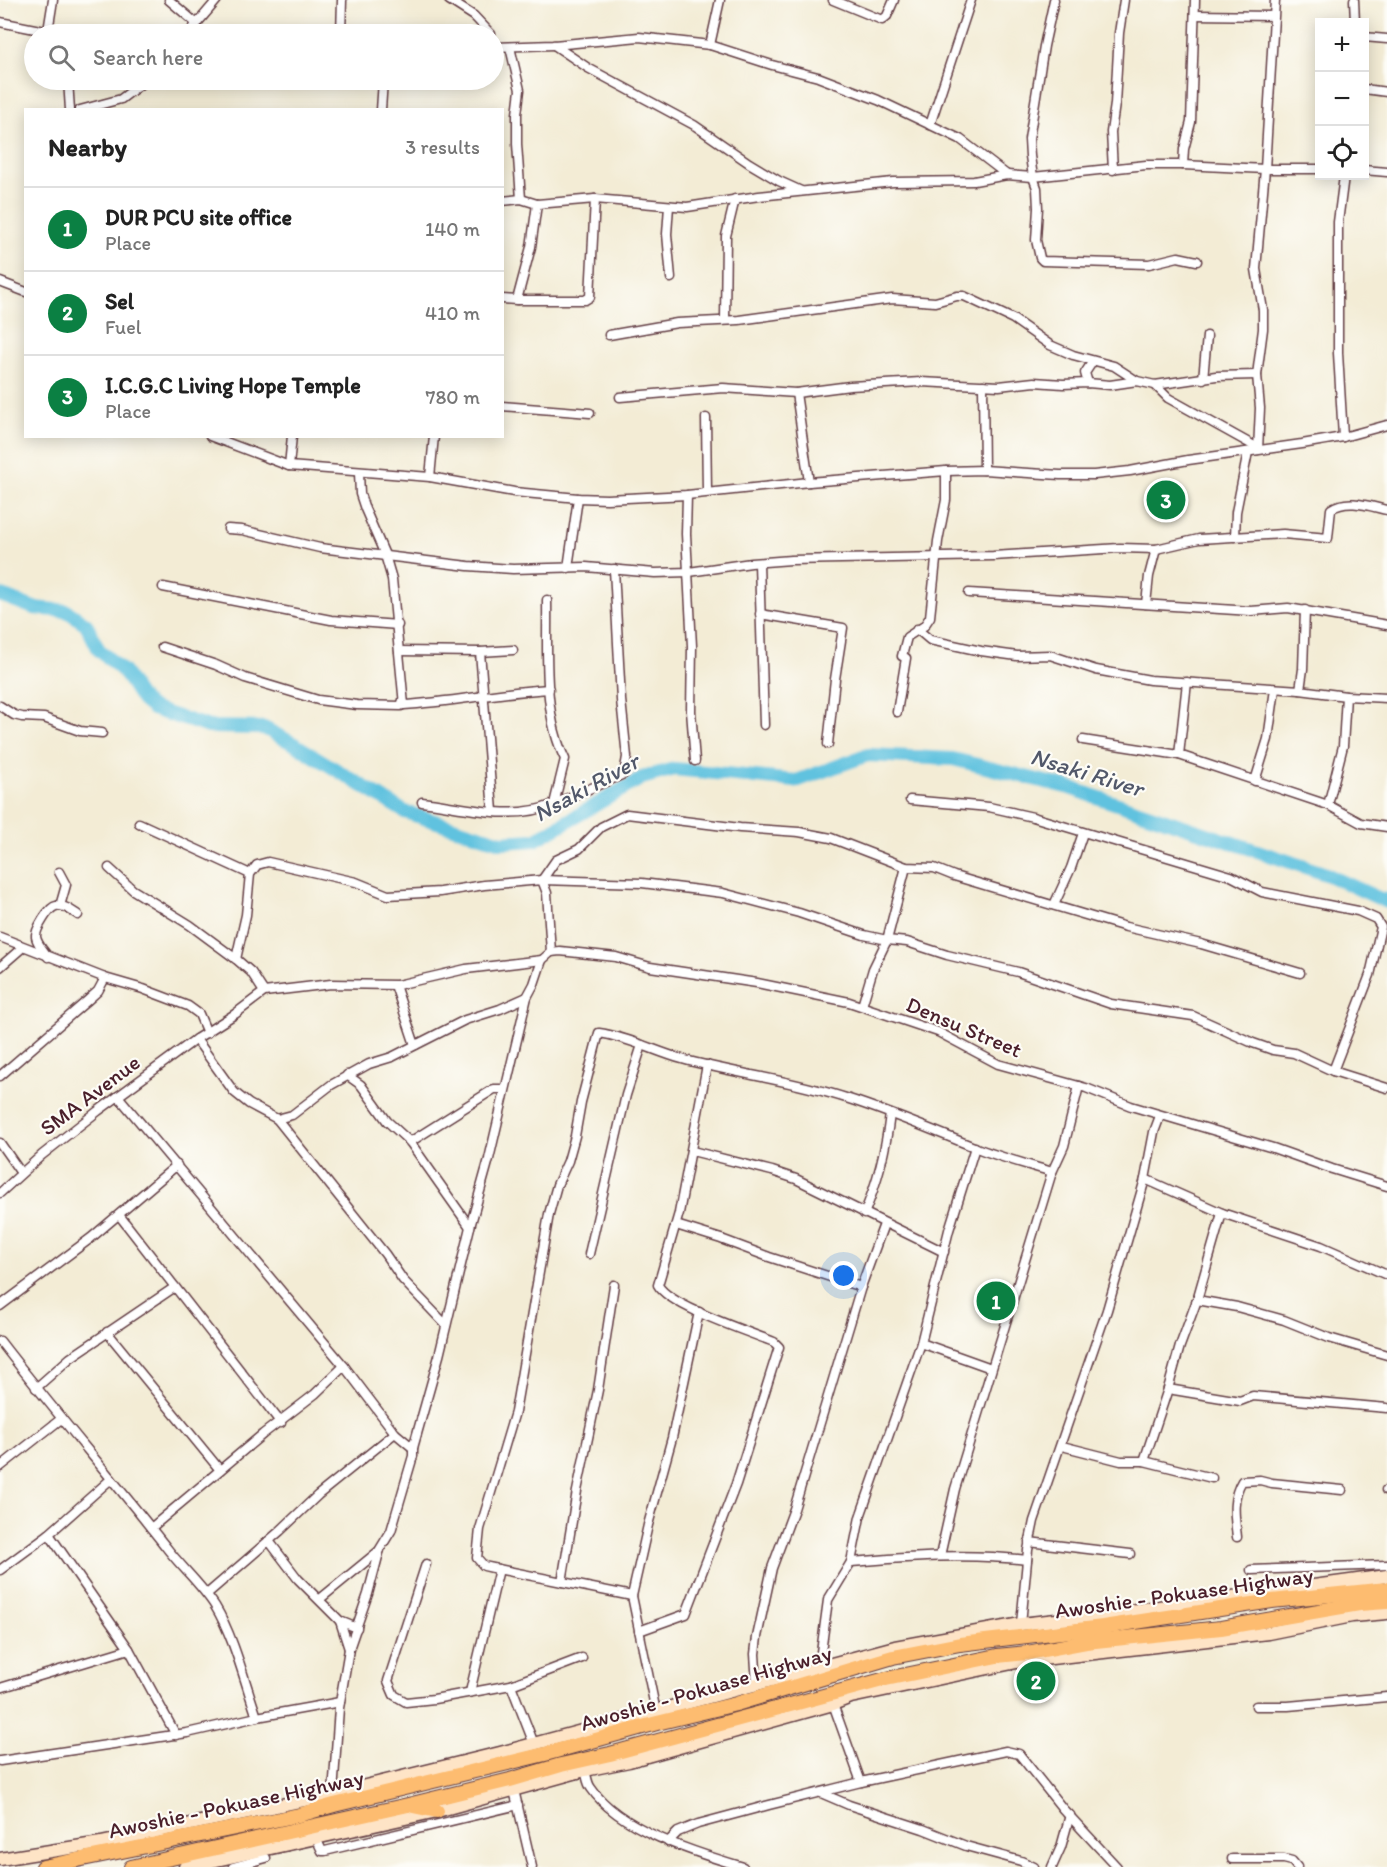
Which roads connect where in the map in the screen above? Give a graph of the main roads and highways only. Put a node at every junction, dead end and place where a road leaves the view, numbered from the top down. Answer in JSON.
{"nodes":[{"id":1,"x":1387,"y":1589,"type":"edge"},
{"id":2,"x":1387,"y":1602,"type":"edge"},
{"id":3,"x":1179,"y":1616,"type":"junction"},
{"id":4,"x":1183,"y":1632,"type":"junction"},
{"id":5,"x":408,"y":1805,"type":"junction"},
{"id":6,"x":436,"y":1811,"type":"road end"},
{"id":7,"x":184,"y":1838,"type":"junction"},
{"id":8,"x":186,"y":1861,"type":"edge"},
{"id":9,"x":43,"y":1867,"type":"edge"},
{"id":10,"x":131,"y":1867,"type":"edge"}],
"edges":[{"from":1,"to":3,"type":"main road","name":"Awoshie - Pokuase Highway"},
{"from":2,"to":4,"type":"main road","name":"Awoshie - Pokuase Highway"},
{"from":3,"to":4,"type":"main road"},
{"from":3,"to":7,"type":"main road","name":"Awoshie - Pokuase Highway"},
{"from":4,"to":5,"type":"main road","name":"Awoshie - Pokuase Highway"},
{"from":5,"to":6,"type":"main road"},
{"from":5,"to":8,"type":"main road","name":"Awoshie - Pokuase Highway"},
{"from":7,"to":8,"type":"main road"},
{"from":7,"to":9,"type":"main road","name":"Awoshie - Pokuase Highway"},
{"from":8,"to":10,"type":"main road","name":"Awoshie - Pokuase Highway"}]}
